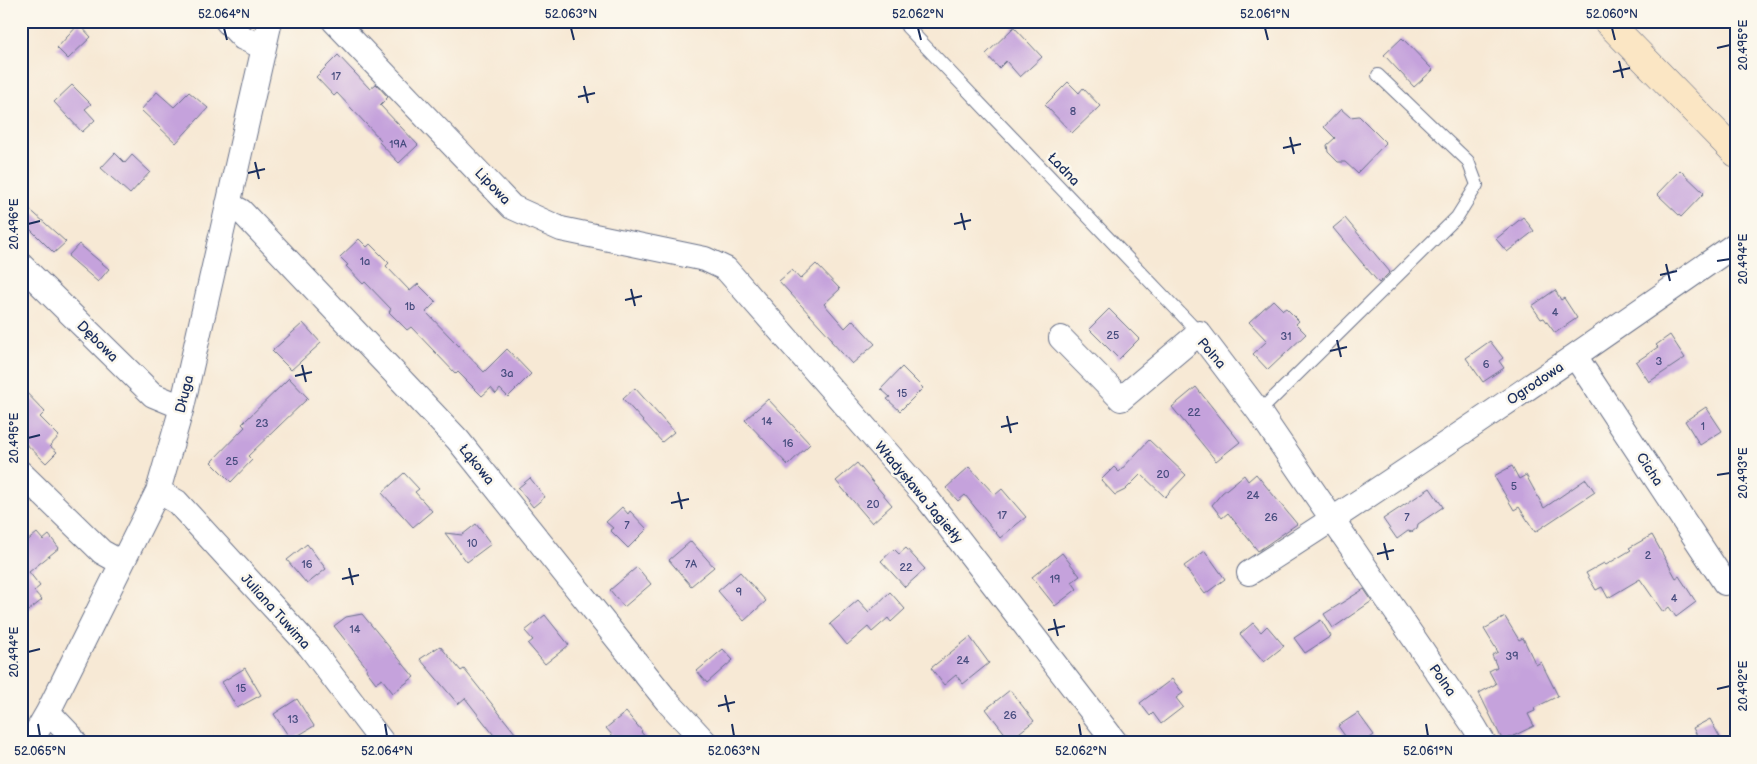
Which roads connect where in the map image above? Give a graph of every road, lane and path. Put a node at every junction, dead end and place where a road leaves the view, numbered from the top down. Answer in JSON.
{"nodes":[{"id":1,"x":227,"y":21,"type":"edge"},
{"id":2,"x":270,"y":21,"type":"edge"},
{"id":3,"x":334,"y":21,"type":"edge"},
{"id":4,"x":1607,"y":21,"type":"edge"},
{"id":5,"x":908,"y":27,"type":"dead end"},
{"id":6,"x":263,"y":48,"type":"junction"},
{"id":7,"x":1378,"y":74,"type":"dead end"},
{"id":8,"x":1736,"y":152,"type":"edge"},
{"id":9,"x":228,"y":204,"type":"junction"},
{"id":10,"x":1736,"y":244,"type":"edge"},
{"id":11,"x":705,"y":258,"type":"joint"},
{"id":12,"x":21,"y":265,"type":"edge"},
{"id":13,"x":1199,"y":333,"type":"junction"},
{"id":14,"x":1062,"y":338,"type":"dead end"},
{"id":15,"x":1575,"y":356,"type":"junction"},
{"id":16,"x":182,"y":407,"type":"junction"},
{"id":17,"x":1259,"y":412,"type":"junction"},
{"id":18,"x":21,"y":473,"type":"edge"},
{"id":19,"x":158,"y":491,"type":"junction"},
{"id":20,"x":1333,"y":520,"type":"junction"},
{"id":21,"x":122,"y":564,"type":"junction"},
{"id":22,"x":1249,"y":573,"type":"dead end"},
{"id":23,"x":1725,"y":583,"type":"dead end"},
{"id":24,"x":48,"y":712,"type":"junction"},
{"id":25,"x":30,"y":743,"type":"edge"},
{"id":26,"x":75,"y":743,"type":"edge"},
{"id":27,"x":383,"y":743,"type":"edge"},
{"id":28,"x":706,"y":743,"type":"edge"},
{"id":29,"x":1116,"y":743,"type":"edge"},
{"id":30,"x":1484,"y":743,"type":"edge"}],
"edges":[{"from":1,"to":6,"type":"street"},
{"from":2,"to":6,"type":"street","name":"Długa"},
{"from":3,"to":11,"type":"street","name":"Lipowa"},
{"from":4,"to":8,"type":"main road"},
{"from":5,"to":13,"type":"lane","name":"Ładna"},
{"from":6,"to":9,"type":"street","name":"Długa"},
{"from":7,"to":17,"type":"lane"},
{"from":9,"to":16,"type":"street","name":"Długa"},
{"from":9,"to":28,"type":"street","name":"Łąkowa"},
{"from":10,"to":15,"type":"street","name":"Ogrodowa"},
{"from":11,"to":29,"type":"street","name":"Władysława Jagiełły"},
{"from":12,"to":16,"type":"street","name":"Dębowa"},
{"from":13,"to":14,"type":"street","name":"Polna"},
{"from":13,"to":17,"type":"street","name":"Polna"},
{"from":15,"to":20,"type":"street","name":"Ogrodowa"},
{"from":15,"to":23,"type":"street","name":"Cicha"},
{"from":16,"to":19,"type":"street","name":"Długa"},
{"from":17,"to":20,"type":"street","name":"Polna"},
{"from":18,"to":21,"type":"street"},
{"from":19,"to":21,"type":"street","name":"Długa"},
{"from":19,"to":27,"type":"street","name":"Juliana Tuwima"},
{"from":20,"to":22,"type":"street"},
{"from":20,"to":30,"type":"street","name":"Polna"},
{"from":21,"to":24,"type":"street","name":"Długa"},
{"from":24,"to":25,"type":"street","name":"Długa"},
{"from":24,"to":26,"type":"street"}]}
